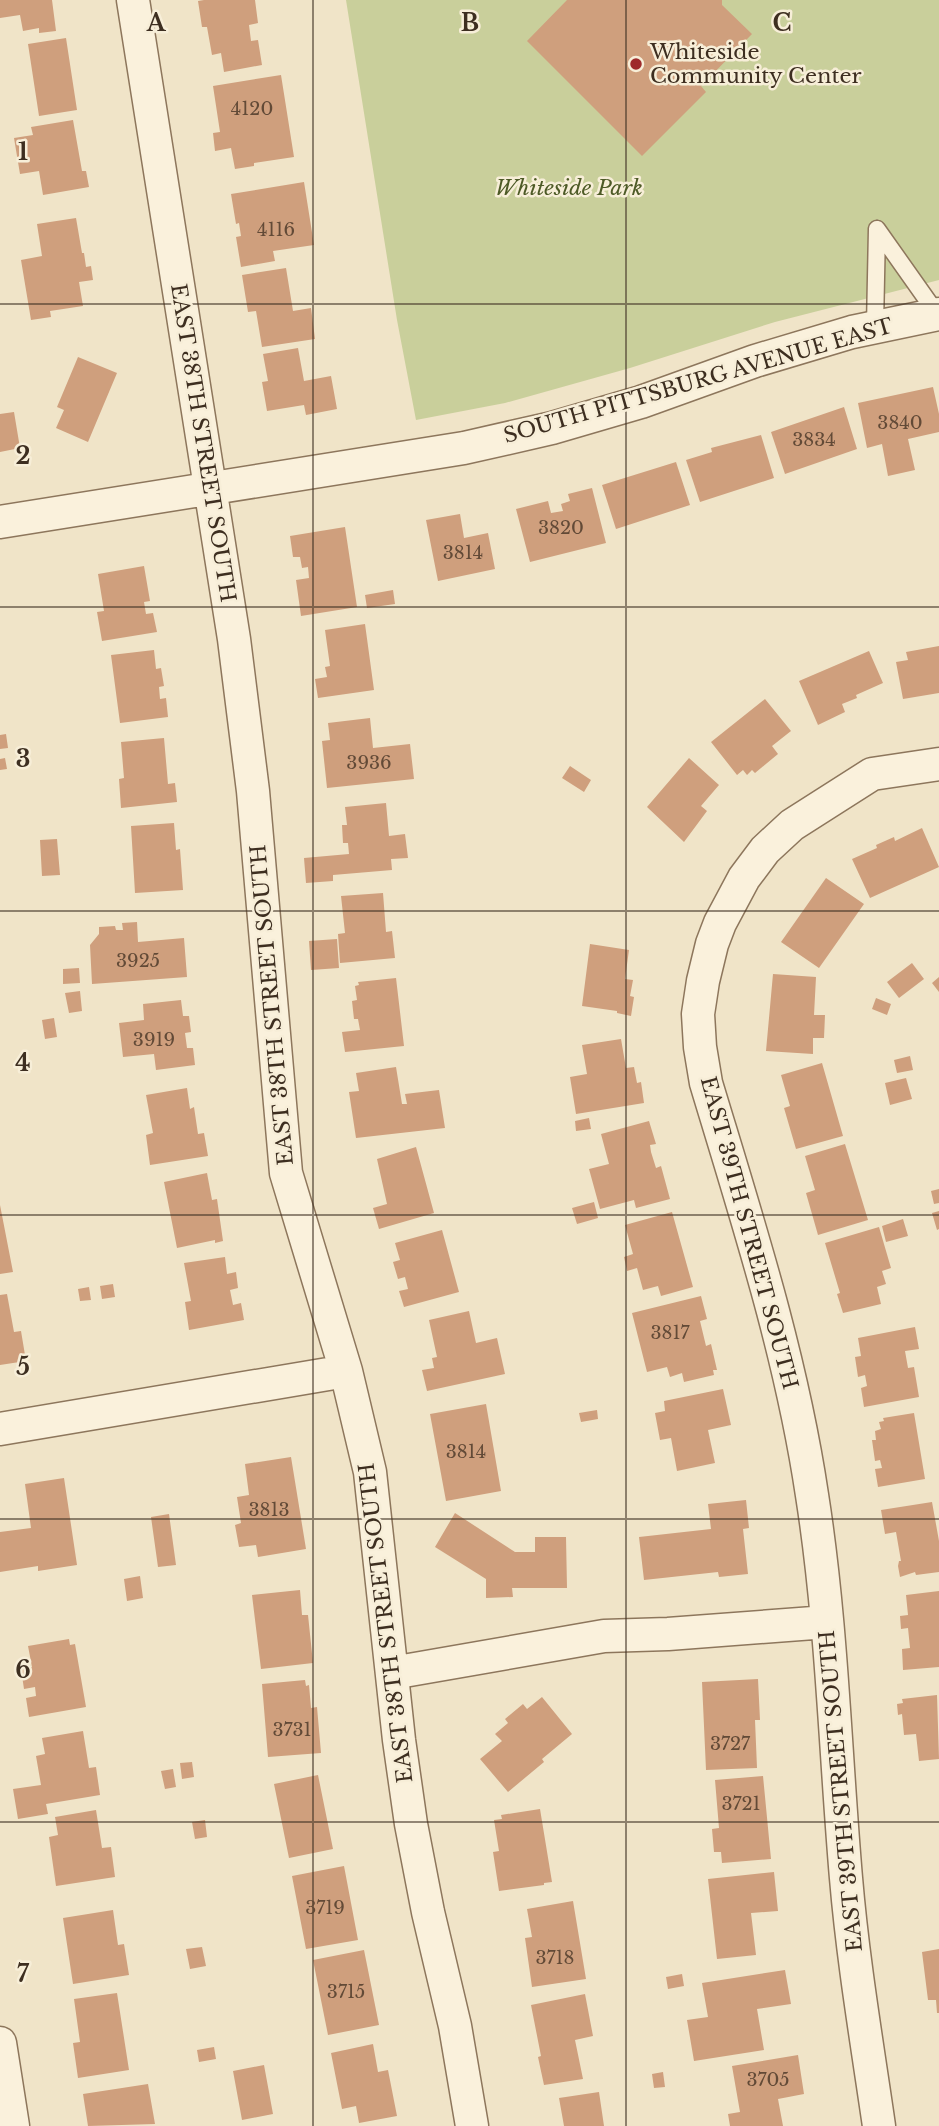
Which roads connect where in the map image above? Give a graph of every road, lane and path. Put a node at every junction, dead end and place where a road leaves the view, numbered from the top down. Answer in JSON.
{"nodes":[{"id":1,"x":133,"y":0,"type":"edge"},
{"id":2,"x":938,"y":314,"type":"edge"},
{"id":3,"x":875,"y":326,"type":"junction"},
{"id":4,"x":209,"y":488,"type":"junction"},
{"id":5,"x":0,"y":522,"type":"edge"},
{"id":6,"x":939,"y":764,"type":"edge"},
{"id":7,"x":346,"y":1371,"type":"junction"},
{"id":8,"x":0,"y":1429,"type":"edge"},
{"id":9,"x":827,"y":1622,"type":"junction"},
{"id":10,"x":392,"y":1673,"type":"junction"},
{"id":11,"x":0,"y":2043,"type":"edge"},
{"id":12,"x":13,"y":2126,"type":"edge"},
{"id":13,"x":472,"y":2126,"type":"edge"},
{"id":14,"x":879,"y":2126,"type":"edge"}],
"edges":[{"from":1,"to":4,"type":"street","name":"EAST 38TH STREET SOUTH"},
{"from":2,"to":3,"type":"street","name":"SOUTH PITTSBURG AVENUE EAST"},
{"from":2,"to":3,"type":"lane"},
{"from":3,"to":4,"type":"street","name":"SOUTH PITTSBURG AVENUE EAST"},
{"from":4,"to":5,"type":"street","name":"SOUTH PITTSBURG AVENUE EAST"},
{"from":4,"to":7,"type":"street","name":"EAST 38TH STREET SOUTH"},
{"from":6,"to":9,"type":"street","name":"EAST 39TH STREET SOUTH"},
{"from":7,"to":8,"type":"street"},
{"from":7,"to":10,"type":"street","name":"EAST 38TH STREET SOUTH"},
{"from":9,"to":10,"type":"street"},
{"from":9,"to":14,"type":"street","name":"EAST 39TH STREET SOUTH"},
{"from":10,"to":13,"type":"street","name":"EAST 38TH STREET SOUTH"},
{"from":11,"to":12,"type":"street"}]}
